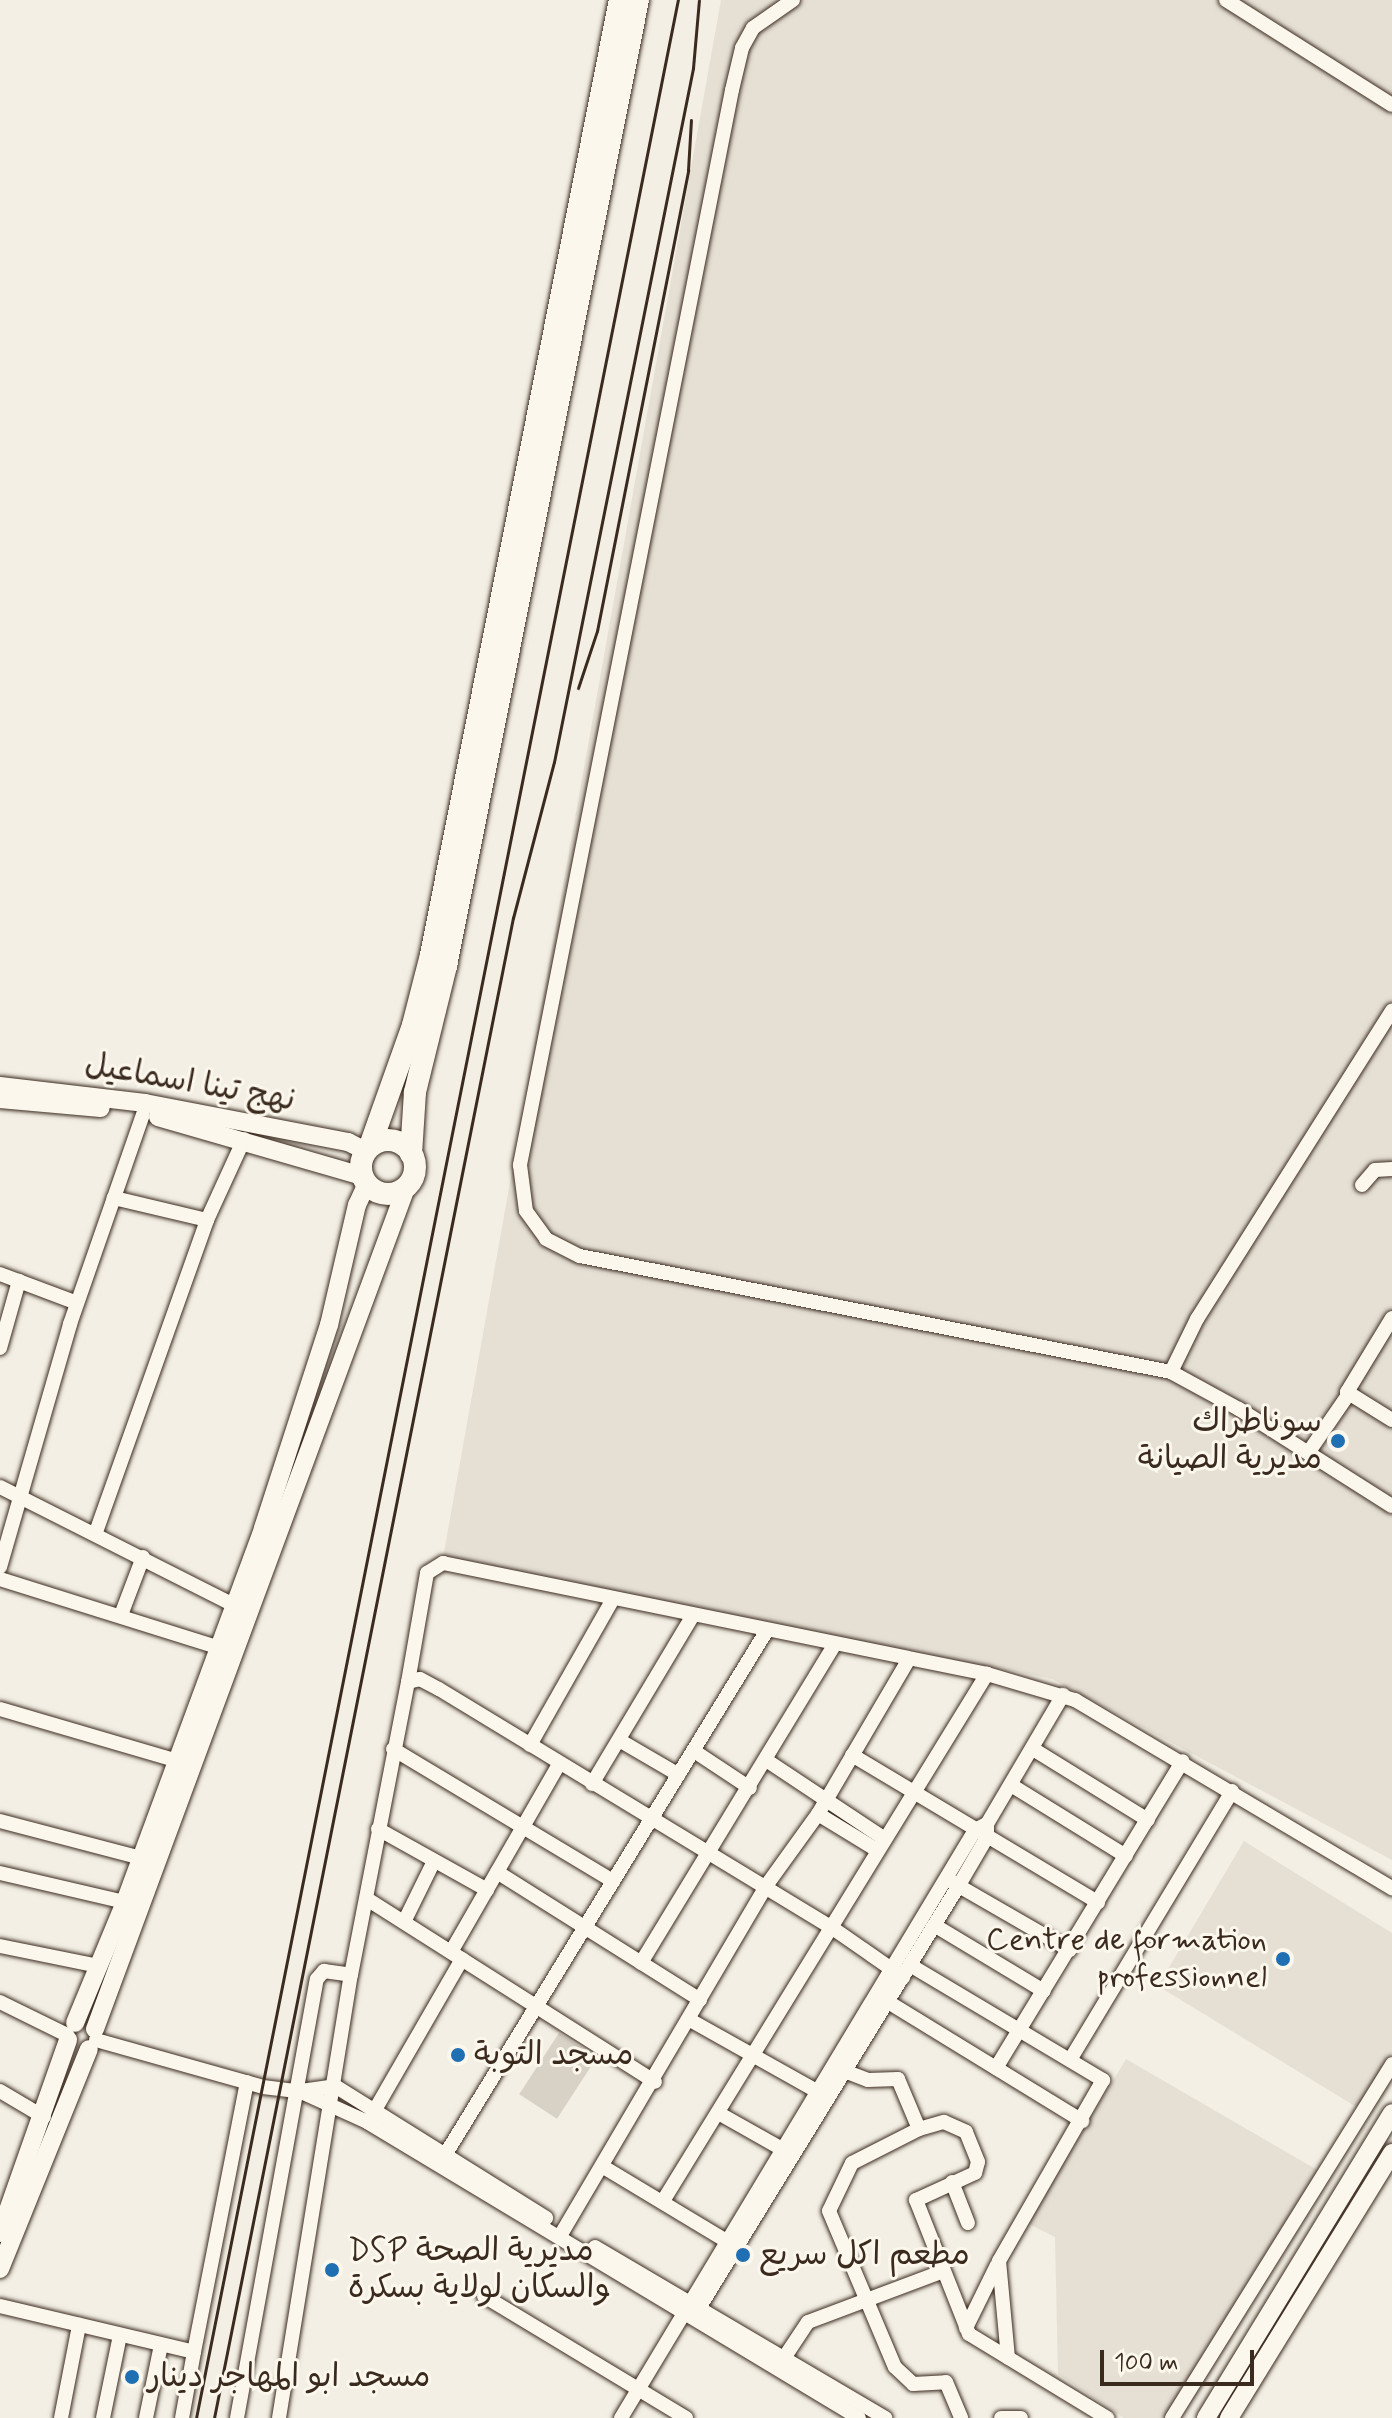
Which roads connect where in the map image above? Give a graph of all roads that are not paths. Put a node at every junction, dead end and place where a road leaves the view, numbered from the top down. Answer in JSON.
{"nodes":[{"id":1,"x":620,"y":0,"type":"edge"},
{"id":2,"x":638,"y":0,"type":"edge"},
{"id":3,"x":793,"y":0,"type":"edge"},
{"id":4,"x":1226,"y":0,"type":"edge"},
{"id":5,"x":1392,"y":105,"type":"edge"},
{"id":6,"x":1392,"y":1010,"type":"edge"},
{"id":7,"x":0,"y":1086,"type":"edge"},
{"id":8,"x":0,"y":1099,"type":"edge"},
{"id":9,"x":143,"y":1114,"type":"junction"},
{"id":10,"x":244,"y":1139,"type":"junction"},
{"id":11,"x":368,"y":1148,"type":"junction"},
{"id":12,"x":411,"y":1154,"type":"junction"},
{"id":13,"x":1392,"y":1169,"type":"edge"},
{"id":14,"x":365,"y":1180,"type":"junction"},
{"id":15,"x":407,"y":1185,"type":"junction"},
{"id":16,"x":1362,"y":1185,"type":"dead end"},
{"id":17,"x":114,"y":1198,"type":"junction"},
{"id":18,"x":207,"y":1220,"type":"junction"},
{"id":19,"x":0,"y":1274,"type":"edge"},
{"id":20,"x":19,"y":1281,"type":"junction"},
{"id":21,"x":77,"y":1303,"type":"junction"},
{"id":22,"x":1392,"y":1318,"type":"edge"},
{"id":23,"x":0,"y":1348,"type":"edge"},
{"id":24,"x":1171,"y":1372,"type":"junction"},
{"id":25,"x":1348,"y":1395,"type":"junction"},
{"id":26,"x":1392,"y":1420,"type":"edge"},
{"id":27,"x":1308,"y":1453,"type":"junction"},
{"id":28,"x":0,"y":1487,"type":"edge"},
{"id":29,"x":20,"y":1497,"type":"junction"},
{"id":30,"x":1392,"y":1506,"type":"edge"},
{"id":31,"x":96,"y":1532,"type":"junction"},
{"id":32,"x":143,"y":1557,"type":"junction"},
{"id":33,"x":0,"y":1567,"type":"edge"},
{"id":34,"x":0,"y":1579,"type":"edge"},
{"id":35,"x":613,"y":1599,"type":"junction"},
{"id":36,"x":234,"y":1605,"type":"junction"},
{"id":37,"x":121,"y":1615,"type":"junction"},
{"id":38,"x":692,"y":1617,"type":"junction"},
{"id":39,"x":766,"y":1632,"type":"junction"},
{"id":40,"x":834,"y":1645,"type":"junction"},
{"id":41,"x":220,"y":1648,"type":"junction"},
{"id":42,"x":909,"y":1659,"type":"junction"},
{"id":43,"x":987,"y":1674,"type":"junction"},
{"id":44,"x":408,"y":1682,"type":"junction"},
{"id":45,"x":1063,"y":1695,"type":"junction"},
{"id":46,"x":0,"y":1709,"type":"edge"},
{"id":47,"x":619,"y":1740,"type":"junction"},
{"id":48,"x":530,"y":1745,"type":"junction"},
{"id":49,"x":393,"y":1749,"type":"junction"},
{"id":50,"x":1033,"y":1749,"type":"junction"},
{"id":51,"x":694,"y":1751,"type":"junction"},
{"id":52,"x":852,"y":1755,"type":"junction"},
{"id":53,"x":766,"y":1760,"type":"junction"},
{"id":54,"x":178,"y":1761,"type":"junction"},
{"id":55,"x":1183,"y":1761,"type":"junction"},
{"id":56,"x":559,"y":1764,"type":"junction"},
{"id":57,"x":679,"y":1775,"type":"junction"},
{"id":58,"x":592,"y":1784,"type":"junction"},
{"id":59,"x":1011,"y":1785,"type":"junction"},
{"id":60,"x":750,"y":1788,"type":"junction"},
{"id":61,"x":1232,"y":1791,"type":"junction"},
{"id":62,"x":913,"y":1793,"type":"junction"},
{"id":63,"x":826,"y":1800,"type":"junction"},
{"id":64,"x":818,"y":1814,"type":"junction"},
{"id":65,"x":1148,"y":1820,"type":"junction"},
{"id":66,"x":0,"y":1821,"type":"edge"},
{"id":67,"x":652,"y":1821,"type":"junction"},
{"id":68,"x":522,"y":1827,"type":"junction"},
{"id":69,"x":378,"y":1829,"type":"junction"},
{"id":70,"x":983,"y":1830,"type":"junction"},
{"id":71,"x":881,"y":1845,"type":"junction"},
{"id":72,"x":1126,"y":1856,"type":"junction"},
{"id":73,"x":709,"y":1857,"type":"junction"},
{"id":74,"x":141,"y":1858,"type":"junction"},
{"id":75,"x":434,"y":1861,"type":"junction"},
{"id":76,"x":497,"y":1872,"type":"junction"},
{"id":77,"x":0,"y":1873,"type":"edge"},
{"id":78,"x":613,"y":1881,"type":"junction"},
{"id":79,"x":954,"y":1882,"type":"junction"},
{"id":80,"x":766,"y":1886,"type":"junction"},
{"id":81,"x":1392,"y":1888,"type":"edge"},
{"id":82,"x":487,"y":1890,"type":"junction"},
{"id":83,"x":367,"y":1899,"type":"junction"},
{"id":84,"x":125,"y":1902,"type":"junction"},
{"id":85,"x":1098,"y":1902,"type":"junction"},
{"id":86,"x":404,"y":1922,"type":"junction"},
{"id":87,"x":934,"y":1925,"type":"junction"},
{"id":88,"x":584,"y":1927,"type":"junction"},
{"id":89,"x":831,"y":1927,"type":"junction"},
{"id":90,"x":0,"y":1946,"type":"edge"},
{"id":91,"x":1070,"y":1950,"type":"junction"},
{"id":92,"x":456,"y":1956,"type":"junction"},
{"id":93,"x":641,"y":1963,"type":"junction"},
{"id":94,"x":98,"y":1966,"type":"junction"},
{"id":95,"x":902,"y":1971,"type":"junction"},
{"id":96,"x":351,"y":1975,"type":"junction"},
{"id":97,"x":1044,"y":1991,"type":"junction"},
{"id":98,"x":700,"y":2000,"type":"junction"},
{"id":99,"x":0,"y":2002,"type":"edge"},
{"id":100,"x":888,"y":2002,"type":"junction"},
{"id":101,"x":539,"y":2007,"type":"junction"},
{"id":102,"x":690,"y":2020,"type":"junction"},
{"id":103,"x":1021,"y":2031,"type":"junction"},
{"id":104,"x":70,"y":2033,"type":"junction"},
{"id":105,"x":93,"y":2039,"type":"junction"},
{"id":106,"x":756,"y":2055,"type":"junction"},
{"id":107,"x":1070,"y":2060,"type":"junction"},
{"id":108,"x":1392,"y":2064,"type":"edge"},
{"id":109,"x":996,"y":2068,"type":"junction"},
{"id":110,"x":847,"y":2072,"type":"junction"},
{"id":111,"x":247,"y":2082,"type":"junction"},
{"id":112,"x":655,"y":2082,"type":"junction"},
{"id":113,"x":335,"y":2086,"type":"junction"},
{"id":114,"x":0,"y":2091,"type":"edge"},
{"id":115,"x":298,"y":2091,"type":"junction"},
{"id":116,"x":820,"y":2093,"type":"junction"},
{"id":117,"x":330,"y":2106,"type":"junction"},
{"id":118,"x":376,"y":2109,"type":"junction"},
{"id":119,"x":1392,"y":2113,"type":"edge"},
{"id":120,"x":720,"y":2114,"type":"junction"},
{"id":121,"x":44,"y":2117,"type":"junction"},
{"id":122,"x":1082,"y":2121,"type":"junction"},
{"id":123,"x":367,"y":2122,"type":"junction"},
{"id":124,"x":919,"y":2129,"type":"junction"},
{"id":125,"x":784,"y":2150,"type":"junction"},
{"id":126,"x":1392,"y":2153,"type":"edge"},
{"id":127,"x":443,"y":2159,"type":"junction"},
{"id":128,"x":602,"y":2166,"type":"junction"},
{"id":129,"x":952,"y":2182,"type":"junction"},
{"id":130,"x":6,"y":2197,"type":"edge"},
{"id":131,"x":663,"y":2201,"type":"junction"},
{"id":132,"x":968,"y":2223,"type":"dead end"},
{"id":133,"x":562,"y":2232,"type":"junction"},
{"id":134,"x":0,"y":2233,"type":"edge"},
{"id":135,"x":728,"y":2242,"type":"junction"},
{"id":136,"x":999,"y":2261,"type":"junction"},
{"id":137,"x":0,"y":2269,"type":"edge"},
{"id":138,"x":944,"y":2271,"type":"junction"},
{"id":139,"x":484,"y":2296,"type":"dead end"},
{"id":140,"x":862,"y":2299,"type":"junction"},
{"id":141,"x":0,"y":2306,"type":"edge"},
{"id":142,"x":689,"y":2311,"type":"junction"},
{"id":143,"x":79,"y":2325,"type":"junction"},
{"id":144,"x":966,"y":2328,"type":"junction"},
{"id":145,"x":120,"y":2335,"type":"junction"},
{"id":146,"x":161,"y":2345,"type":"junction"},
{"id":147,"x":194,"y":2352,"type":"junction"},
{"id":148,"x":784,"y":2358,"type":"junction"},
{"id":149,"x":1008,"y":2358,"type":"junction"},
{"id":150,"x":639,"y":2389,"type":"junction"},
{"id":151,"x":282,"y":2417,"type":"edge"},
{"id":152,"x":61,"y":2418,"type":"edge"},
{"id":153,"x":103,"y":2418,"type":"edge"},
{"id":154,"x":146,"y":2418,"type":"edge"},
{"id":155,"x":182,"y":2418,"type":"edge"},
{"id":156,"x":237,"y":2418,"type":"edge"},
{"id":157,"x":621,"y":2418,"type":"edge"},
{"id":158,"x":686,"y":2418,"type":"edge"},
{"id":159,"x":859,"y":2418,"type":"edge"},
{"id":160,"x":885,"y":2418,"type":"edge"},
{"id":161,"x":961,"y":2418,"type":"edge"},
{"id":162,"x":1001,"y":2418,"type":"edge"},
{"id":163,"x":1021,"y":2418,"type":"edge"},
{"id":164,"x":1107,"y":2418,"type":"edge"},
{"id":165,"x":1172,"y":2418,"type":"edge"},
{"id":166,"x":1206,"y":2418,"type":"edge"},
{"id":167,"x":1229,"y":2418,"type":"edge"}],
"edges":[{"from":1,"to":11,"type":"highway"},
{"from":2,"to":12,"type":"highway"},
{"from":3,"to":24,"type":"street"},
{"from":4,"to":5,"type":"street"},
{"from":6,"to":24,"type":"street"},
{"from":7,"to":11,"type":"main road","name":"نهج تينا اسماعيل"},
{"from":8,"to":9,"type":"main road","name":"نهج تينا اسماعيل"},
{"from":9,"to":10,"type":"main road","name":"نهج تينا اسماعيل"},
{"from":9,"to":17,"type":"street"},
{"from":10,"to":14,"type":"main road","name":"نهج تينا اسماعيل"},
{"from":10,"to":18,"type":"street"},
{"from":11,"to":12,"type":"highway"},
{"from":11,"to":14,"type":"highway"},
{"from":12,"to":15,"type":"highway"},
{"from":13,"to":16,"type":"street"},
{"from":14,"to":15,"type":"highway"},
{"from":14,"to":36,"type":"main road"},
{"from":15,"to":105,"type":"main road"},
{"from":17,"to":18,"type":"street"},
{"from":17,"to":21,"type":"street"},
{"from":18,"to":31,"type":"street"},
{"from":19,"to":20,"type":"street"},
{"from":20,"to":21,"type":"street"},
{"from":20,"to":23,"type":"street"},
{"from":21,"to":29,"type":"street"},
{"from":22,"to":25,"type":"street"},
{"from":24,"to":27,"type":"street"},
{"from":25,"to":26,"type":"street"},
{"from":25,"to":27,"type":"street"},
{"from":27,"to":30,"type":"street"},
{"from":28,"to":29,"type":"street"},
{"from":29,"to":31,"type":"street"},
{"from":29,"to":33,"type":"street"},
{"from":31,"to":32,"type":"street"},
{"from":32,"to":36,"type":"street"},
{"from":32,"to":37,"type":"street"},
{"from":34,"to":37,"type":"street"},
{"from":35,"to":38,"type":"street"},
{"from":35,"to":44,"type":"street"},
{"from":35,"to":48,"type":"street"},
{"from":36,"to":41,"type":"main road"},
{"from":37,"to":41,"type":"street"},
{"from":38,"to":39,"type":"street"},
{"from":38,"to":47,"type":"street"},
{"from":39,"to":40,"type":"street"},
{"from":39,"to":51,"type":"street"},
{"from":40,"to":42,"type":"street"},
{"from":40,"to":53,"type":"street"},
{"from":41,"to":54,"type":"main road"},
{"from":42,"to":43,"type":"street"},
{"from":42,"to":52,"type":"street"},
{"from":43,"to":45,"type":"street"},
{"from":43,"to":62,"type":"street"},
{"from":44,"to":48,"type":"street"},
{"from":44,"to":49,"type":"street"},
{"from":45,"to":50,"type":"street"},
{"from":45,"to":55,"type":"street"},
{"from":46,"to":54,"type":"street"},
{"from":47,"to":57,"type":"street"},
{"from":47,"to":58,"type":"street"},
{"from":48,"to":56,"type":"street"},
{"from":49,"to":68,"type":"street"},
{"from":49,"to":69,"type":"street"},
{"from":50,"to":59,"type":"street"},
{"from":50,"to":65,"type":"street"},
{"from":51,"to":57,"type":"street"},
{"from":51,"to":60,"type":"street"},
{"from":52,"to":62,"type":"street"},
{"from":52,"to":63,"type":"street"},
{"from":53,"to":60,"type":"street"},
{"from":53,"to":63,"type":"street"},
{"from":54,"to":74,"type":"main road"},
{"from":55,"to":61,"type":"street"},
{"from":55,"to":65,"type":"street"},
{"from":56,"to":58,"type":"street"},
{"from":56,"to":68,"type":"street"},
{"from":57,"to":67,"type":"street"},
{"from":58,"to":67,"type":"street"},
{"from":59,"to":70,"type":"street"},
{"from":59,"to":72,"type":"street"},
{"from":60,"to":73,"type":"street"},
{"from":61,"to":81,"type":"street"},
{"from":61,"to":107,"type":"street"},
{"from":62,"to":70,"type":"street"},
{"from":62,"to":71,"type":"street"},
{"from":63,"to":64,"type":"street"},
{"from":63,"to":71,"type":"street"},
{"from":64,"to":71,"type":"street"},
{"from":64,"to":80,"type":"street"},
{"from":65,"to":72,"type":"street"},
{"from":66,"to":74,"type":"street"},
{"from":67,"to":73,"type":"street"},
{"from":67,"to":78,"type":"street"},
{"from":68,"to":76,"type":"street"},
{"from":68,"to":78,"type":"street"},
{"from":69,"to":75,"type":"street"},
{"from":69,"to":83,"type":"street"},
{"from":70,"to":79,"type":"street"},
{"from":70,"to":85,"type":"street"},
{"from":71,"to":89,"type":"street"},
{"from":72,"to":85,"type":"street"},
{"from":73,"to":80,"type":"street"},
{"from":73,"to":93,"type":"street"},
{"from":74,"to":84,"type":"main road"},
{"from":75,"to":82,"type":"street"},
{"from":75,"to":86,"type":"street"},
{"from":76,"to":82,"type":"street"},
{"from":76,"to":88,"type":"street"},
{"from":77,"to":84,"type":"street"},
{"from":78,"to":88,"type":"street"},
{"from":79,"to":87,"type":"street"},
{"from":79,"to":91,"type":"street"},
{"from":79,"to":95,"type":"street"},
{"from":80,"to":89,"type":"street"},
{"from":80,"to":98,"type":"street"},
{"from":82,"to":92,"type":"street"},
{"from":83,"to":86,"type":"street"},
{"from":83,"to":96,"type":"street"},
{"from":84,"to":94,"type":"main road"},
{"from":85,"to":91,"type":"street"},
{"from":86,"to":92,"type":"street"},
{"from":87,"to":95,"type":"street"},
{"from":87,"to":97,"type":"street"},
{"from":88,"to":93,"type":"street"},
{"from":88,"to":101,"type":"street"},
{"from":89,"to":95,"type":"street"},
{"from":89,"to":106,"type":"street"},
{"from":90,"to":94,"type":"street"},
{"from":91,"to":97,"type":"street"},
{"from":92,"to":101,"type":"street"},
{"from":92,"to":118,"type":"street"},
{"from":93,"to":98,"type":"street"},
{"from":94,"to":104,"type":"main road"},
{"from":95,"to":100,"type":"street"},
{"from":95,"to":103,"type":"street"},
{"from":95,"to":116,"type":"street"},
{"from":96,"to":113,"type":"street"},
{"from":96,"to":115,"type":"street"},
{"from":97,"to":103,"type":"street"},
{"from":98,"to":102,"type":"street"},
{"from":99,"to":104,"type":"street"},
{"from":100,"to":109,"type":"street"},
{"from":100,"to":110,"type":"street"},
{"from":101,"to":112,"type":"street"},
{"from":101,"to":127,"type":"street"},
{"from":102,"to":106,"type":"street"},
{"from":102,"to":112,"type":"street"},
{"from":103,"to":107,"type":"street"},
{"from":103,"to":109,"type":"street"},
{"from":104,"to":105,"type":"main road"},
{"from":104,"to":105,"type":"main road"},
{"from":104,"to":121,"type":"main road"},
{"from":105,"to":111,"type":"street"},
{"from":105,"to":137,"type":"main road"},
{"from":106,"to":116,"type":"street"},
{"from":106,"to":120,"type":"street"},
{"from":107,"to":122,"type":"street"},
{"from":108,"to":165,"type":"street"},
{"from":109,"to":122,"type":"street"},
{"from":110,"to":124,"type":"street"},
{"from":110,"to":142,"type":"street"},
{"from":111,"to":115,"type":"street"},
{"from":111,"to":147,"type":"street"},
{"from":112,"to":128,"type":"street"},
{"from":113,"to":115,"type":"street"},
{"from":113,"to":117,"type":"street"},
{"from":113,"to":118,"type":"street"},
{"from":114,"to":121,"type":"street"},
{"from":115,"to":117,"type":"street"},
{"from":115,"to":156,"type":"street"},
{"from":116,"to":125,"type":"street"},
{"from":117,"to":123,"type":"street"},
{"from":117,"to":151,"type":"street"},
{"from":118,"to":123,"type":"street"},
{"from":118,"to":127,"type":"street"},
{"from":119,"to":166,"type":"main road"},
{"from":120,"to":125,"type":"street"},
{"from":120,"to":131,"type":"street"},
{"from":121,"to":130,"type":"main road"},
{"from":122,"to":136,"type":"street"},
{"from":123,"to":127,"type":"street"},
{"from":124,"to":129,"type":"street"},
{"from":124,"to":140,"type":"street"},
{"from":125,"to":135,"type":"street"},
{"from":126,"to":167,"type":"main road"},
{"from":127,"to":133,"type":"street"},
{"from":128,"to":131,"type":"street"},
{"from":128,"to":133,"type":"street"},
{"from":129,"to":132,"type":"street"},
{"from":129,"to":138,"type":"street"},
{"from":130,"to":134,"type":"main road"},
{"from":131,"to":135,"type":"street"},
{"from":133,"to":142,"type":"street"},
{"from":135,"to":142,"type":"street"},
{"from":136,"to":144,"type":"street"},
{"from":136,"to":149,"type":"street"},
{"from":138,"to":140,"type":"street"},
{"from":138,"to":144,"type":"street"},
{"from":139,"to":150,"type":"street"},
{"from":140,"to":148,"type":"street"},
{"from":140,"to":161,"type":"street"},
{"from":141,"to":143,"type":"street"},
{"from":142,"to":148,"type":"street"},
{"from":142,"to":150,"type":"street"},
{"from":142,"to":159,"type":"street"},
{"from":143,"to":145,"type":"street"},
{"from":143,"to":152,"type":"street"},
{"from":144,"to":149,"type":"street"},
{"from":145,"to":146,"type":"street"},
{"from":145,"to":153,"type":"street"},
{"from":146,"to":147,"type":"street"},
{"from":146,"to":154,"type":"street"},
{"from":147,"to":155,"type":"street"},
{"from":148,"to":160,"type":"street"},
{"from":149,"to":164,"type":"street"},
{"from":150,"to":157,"type":"street"},
{"from":150,"to":158,"type":"street"},
{"from":162,"to":163,"type":"street"}]}
